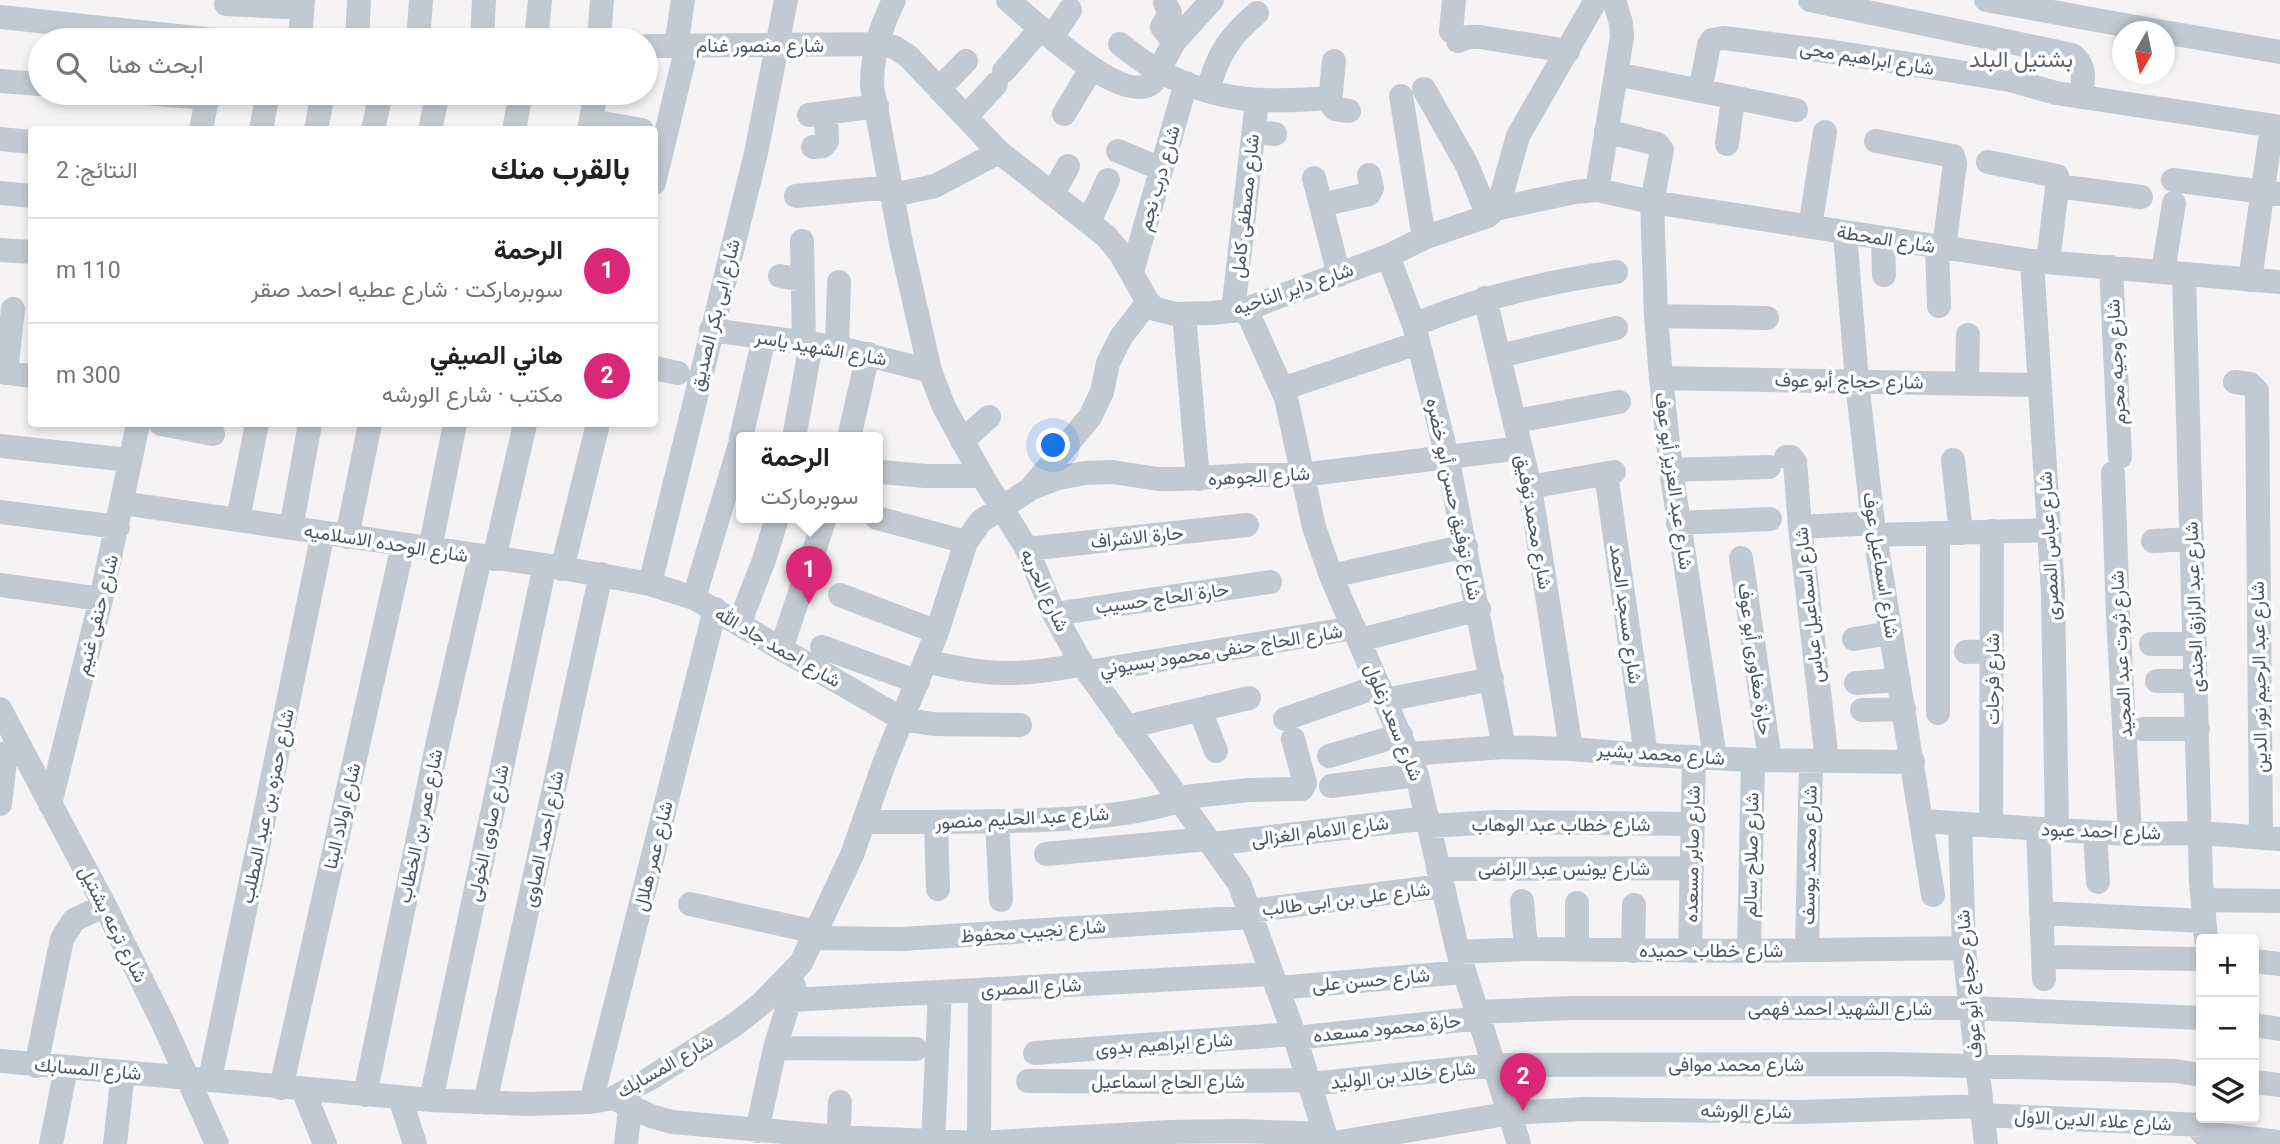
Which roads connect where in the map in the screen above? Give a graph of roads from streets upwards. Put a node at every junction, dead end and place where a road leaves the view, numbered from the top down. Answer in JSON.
{"nodes":[{"id":1,"x":359,"y":0,"type":"edge"},
{"id":2,"x":421,"y":0,"type":"edge"},
{"id":3,"x":484,"y":0,"type":"edge"},
{"id":4,"x":540,"y":0,"type":"edge"},
{"id":5,"x":602,"y":0,"type":"edge"},
{"id":6,"x":683,"y":0,"type":"edge"},
{"id":7,"x":786,"y":0,"type":"edge"},
{"id":8,"x":894,"y":0,"type":"edge"},
{"id":9,"x":1008,"y":0,"type":"edge"},
{"id":10,"x":1212,"y":0,"type":"edge"},
{"id":11,"x":1454,"y":0,"type":"edge"},
{"id":12,"x":1810,"y":0,"type":"edge"},
{"id":13,"x":1986,"y":0,"type":"edge"},
{"id":14,"x":226,"y":2,"type":"edge"},
{"id":15,"x":1594,"y":2,"type":"edge"},
{"id":16,"x":294,"y":3,"type":"edge"},
{"id":17,"x":1166,"y":3,"type":"dead end"},
{"id":18,"x":1070,"y":10,"type":"dead end"},
{"id":19,"x":1257,"y":13,"type":"dead end"},
{"id":20,"x":0,"y":18,"type":"edge"},
{"id":21,"x":2112,"y":23,"type":"edge"},
{"id":22,"x":99,"y":28,"type":"edge"},
{"id":23,"x":220,"y":28,"type":"edge"},
{"id":24,"x":298,"y":28,"type":"edge"},
{"id":25,"x":358,"y":28,"type":"edge"},
{"id":26,"x":419,"y":28,"type":"edge"},
{"id":27,"x":483,"y":28,"type":"edge"},
{"id":28,"x":537,"y":28,"type":"edge"},
{"id":29,"x":599,"y":28,"type":"edge"},
{"id":30,"x":1046,"y":32,"type":"junction"},
{"id":31,"x":2175,"y":34,"type":"edge"},
{"id":32,"x":1174,"y":42,"type":"junction"},
{"id":33,"x":875,"y":44,"type":"junction"},
{"id":34,"x":1120,"y":44,"type":"dead end"},
{"id":35,"x":658,"y":46,"type":"edge"},
{"id":36,"x":682,"y":46,"type":"junction"},
{"id":37,"x":777,"y":46,"type":"junction"},
{"id":38,"x":1568,"y":51,"type":"junction"},
{"id":39,"x":2280,"y":52,"type":"edge"},
{"id":40,"x":966,"y":61,"type":"dead end"},
{"id":41,"x":1334,"y":61,"type":"dead end"},
{"id":42,"x":1090,"y":69,"type":"junction"},
{"id":43,"x":1158,"y":71,"type":"junction"},
{"id":44,"x":1616,"y":74,"type":"junction"},
{"id":45,"x":0,"y":81,"type":"edge"},
{"id":46,"x":28,"y":83,"type":"edge"},
{"id":47,"x":1197,"y":87,"type":"junction"},
{"id":48,"x":939,"y":89,"type":"junction"},
{"id":49,"x":1700,"y":91,"type":"junction"},
{"id":50,"x":1401,"y":96,"type":"dead end"},
{"id":51,"x":2081,"y":97,"type":"junction"},
{"id":52,"x":1733,"y":98,"type":"junction"},
{"id":53,"x":1436,"y":99,"type":"dead end"},
{"id":54,"x":1257,"y":101,"type":"junction"},
{"id":55,"x":206,"y":105,"type":"edge"},
{"id":56,"x":266,"y":105,"type":"edge"},
{"id":57,"x":321,"y":105,"type":"edge"},
{"id":58,"x":378,"y":105,"type":"edge"},
{"id":59,"x":435,"y":105,"type":"edge"},
{"id":60,"x":519,"y":105,"type":"edge"},
{"id":61,"x":594,"y":105,"type":"edge"},
{"id":62,"x":877,"y":106,"type":"junction"},
{"id":63,"x":1796,"y":110,"type":"dead end"},
{"id":64,"x":1064,"y":114,"type":"dead end"},
{"id":65,"x":966,"y":117,"type":"junction"},
{"id":66,"x":590,"y":125,"type":"edge"},
{"id":67,"x":202,"y":126,"type":"edge"},
{"id":68,"x":262,"y":126,"type":"edge"},
{"id":69,"x":317,"y":126,"type":"edge"},
{"id":70,"x":374,"y":126,"type":"edge"},
{"id":71,"x":431,"y":126,"type":"edge"},
{"id":72,"x":515,"y":126,"type":"edge"},
{"id":73,"x":2276,"y":126,"type":"edge"},
{"id":74,"x":1606,"y":131,"type":"junction"},
{"id":75,"x":1825,"y":131,"type":"dead end"},
{"id":76,"x":0,"y":139,"type":"edge"},
{"id":77,"x":1877,"y":141,"type":"dead end"},
{"id":78,"x":28,"y":142,"type":"edge"},
{"id":79,"x":1727,"y":144,"type":"dead end"},
{"id":80,"x":813,"y":147,"type":"dead end"},
{"id":81,"x":1118,"y":151,"type":"dead end"},
{"id":82,"x":999,"y":152,"type":"junction"},
{"id":83,"x":1988,"y":162,"type":"dead end"},
{"id":84,"x":658,"y":163,"type":"edge"},
{"id":85,"x":1068,"y":166,"type":"dead end"},
{"id":86,"x":1161,"y":169,"type":"junction"},
{"id":87,"x":1369,"y":175,"type":"dead end"},
{"id":88,"x":1314,"y":178,"type":"dead end"},
{"id":89,"x":1108,"y":180,"type":"dead end"},
{"id":90,"x":2057,"y":186,"type":"junction"},
{"id":91,"x":1597,"y":190,"type":"junction"},
{"id":92,"x":892,"y":191,"type":"junction"},
{"id":93,"x":0,"y":193,"type":"edge"},
{"id":94,"x":2272,"y":193,"type":"edge"},
{"id":95,"x":1053,"y":194,"type":"junction"},
{"id":96,"x":28,"y":196,"type":"edge"},
{"id":97,"x":796,"y":196,"type":"dead end"},
{"id":98,"x":2141,"y":197,"type":"dead end"},
{"id":99,"x":1653,"y":202,"type":"junction"},
{"id":100,"x":1321,"y":205,"type":"junction"},
{"id":101,"x":1491,"y":213,"type":"junction"},
{"id":102,"x":1089,"y":222,"type":"junction"},
{"id":103,"x":1810,"y":228,"type":"junction"},
{"id":104,"x":1845,"y":233,"type":"junction"},
{"id":105,"x":1424,"y":238,"type":"junction"},
{"id":106,"x":1883,"y":239,"type":"junction"},
{"id":107,"x":802,"y":240,"type":"dead end"},
{"id":108,"x":1940,"y":247,"type":"junction"},
{"id":109,"x":0,"y":250,"type":"edge"},
{"id":110,"x":28,"y":252,"type":"edge"},
{"id":111,"x":1388,"y":256,"type":"junction"},
{"id":112,"x":2040,"y":262,"type":"junction"},
{"id":113,"x":2111,"y":267,"type":"junction"},
{"id":114,"x":1132,"y":272,"type":"junction"},
{"id":115,"x":1616,"y":272,"type":"dead end"},
{"id":116,"x":2173,"y":273,"type":"junction"},
{"id":117,"x":1339,"y":275,"type":"junction"},
{"id":118,"x":1884,"y":275,"type":"dead end"},
{"id":119,"x":2250,"y":279,"type":"junction"},
{"id":120,"x":839,"y":282,"type":"dead end"},
{"id":121,"x":2280,"y":282,"type":"edge"},
{"id":122,"x":1485,"y":298,"type":"junction"},
{"id":123,"x":1148,"y":302,"type":"junction"},
{"id":124,"x":1939,"y":306,"type":"dead end"},
{"id":125,"x":15,"y":309,"type":"edge"},
{"id":126,"x":1240,"y":310,"type":"junction"},
{"id":127,"x":1184,"y":314,"type":"junction"},
{"id":128,"x":1656,"y":316,"type":"junction"},
{"id":129,"x":1767,"y":318,"type":"dead end"},
{"id":130,"x":1616,"y":328,"type":"dead end"},
{"id":131,"x":711,"y":330,"type":"junction"},
{"id":132,"x":1416,"y":334,"type":"junction"},
{"id":133,"x":1968,"y":335,"type":"dead end"},
{"id":134,"x":764,"y":338,"type":"junction"},
{"id":135,"x":808,"y":344,"type":"junction"},
{"id":136,"x":837,"y":347,"type":"junction"},
{"id":137,"x":869,"y":354,"type":"junction"},
{"id":138,"x":1500,"y":356,"type":"junction"},
{"id":139,"x":930,"y":371,"type":"junction"},
{"id":140,"x":3,"y":373,"type":"edge"},
{"id":141,"x":28,"y":376,"type":"edge"},
{"id":142,"x":1661,"y":378,"type":"junction"},
{"id":143,"x":1857,"y":382,"type":"junction"},
{"id":144,"x":2235,"y":382,"type":"dead end"},
{"id":145,"x":1967,"y":383,"type":"junction"},
{"id":146,"x":2038,"y":385,"type":"junction"},
{"id":147,"x":1282,"y":389,"type":"junction"},
{"id":148,"x":1619,"y":402,"type":"dead end"},
{"id":149,"x":989,"y":417,"type":"dead end"},
{"id":150,"x":1516,"y":421,"type":"junction"},
{"id":151,"x":137,"y":427,"type":"edge"},
{"id":152,"x":178,"y":427,"type":"edge"},
{"id":153,"x":256,"y":427,"type":"edge"},
{"id":154,"x":309,"y":427,"type":"edge"},
{"id":155,"x":369,"y":427,"type":"edge"},
{"id":156,"x":454,"y":427,"type":"edge"},
{"id":157,"x":524,"y":427,"type":"edge"},
{"id":158,"x":597,"y":427,"type":"edge"},
{"id":159,"x":743,"y":432,"type":"edge"},
{"id":160,"x":795,"y":432,"type":"edge"},
{"id":161,"x":850,"y":432,"type":"edge"},
{"id":162,"x":213,"y":433,"type":"dead end"},
{"id":163,"x":962,"y":441,"type":"junction"},
{"id":164,"x":0,"y":446,"type":"edge"},
{"id":165,"x":1521,"y":448,"type":"junction"},
{"id":166,"x":1447,"y":456,"type":"junction"},
{"id":167,"x":130,"y":460,"type":"junction"},
{"id":168,"x":1953,"y":460,"type":"dead end"},
{"id":169,"x":736,"y":461,"type":"edge"},
{"id":170,"x":2117,"y":465,"type":"joint"},
{"id":171,"x":1671,"y":470,"type":"junction"},
{"id":172,"x":883,"y":472,"type":"edge"},
{"id":173,"x":1302,"y":475,"type":"junction"},
{"id":174,"x":982,"y":476,"type":"junction"},
{"id":175,"x":1198,"y":479,"type":"junction"},
{"id":176,"x":1530,"y":487,"type":"junction"},
{"id":177,"x":1032,"y":488,"type":"junction"},
{"id":178,"x":1002,"y":506,"type":"junction"},
{"id":179,"x":0,"y":512,"type":"edge"},
{"id":180,"x":120,"y":515,"type":"junction"},
{"id":181,"x":2269,"y":515,"type":"edge"},
{"id":182,"x":237,"y":519,"type":"junction"},
{"id":183,"x":1770,"y":519,"type":"dead end"},
{"id":184,"x":883,"y":520,"type":"edge"},
{"id":185,"x":775,"y":523,"type":"edge"},
{"id":186,"x":823,"y":523,"type":"edge"},
{"id":187,"x":1678,"y":523,"type":"junction"},
{"id":188,"x":1247,"y":526,"type":"dead end"},
{"id":189,"x":1800,"y":527,"type":"junction"},
{"id":190,"x":291,"y":528,"type":"junction"},
{"id":191,"x":1874,"y":529,"type":"junction"},
{"id":192,"x":2048,"y":530,"type":"junction"},
{"id":193,"x":1992,"y":531,"type":"junction"},
{"id":194,"x":323,"y":533,"type":"junction"},
{"id":195,"x":1949,"y":533,"type":"junction"},
{"id":196,"x":348,"y":537,"type":"junction"},
{"id":197,"x":2192,"y":539,"type":"junction"},
{"id":198,"x":2153,"y":541,"type":"dead end"},
{"id":199,"x":966,"y":542,"type":"junction"},
{"id":200,"x":403,"y":545,"type":"junction"},
{"id":201,"x":1466,"y":546,"type":"junction"},
{"id":202,"x":430,"y":549,"type":"junction"},
{"id":203,"x":1027,"y":549,"type":"junction"},
{"id":204,"x":487,"y":558,"type":"junction"},
{"id":205,"x":1741,"y":558,"type":"dead end"},
{"id":206,"x":554,"y":567,"type":"junction"},
{"id":207,"x":601,"y":574,"type":"junction"},
{"id":208,"x":1331,"y":576,"type":"junction"},
{"id":209,"x":2269,"y":580,"type":"edge"},
{"id":210,"x":1270,"y":582,"type":"dead end"},
{"id":211,"x":650,"y":584,"type":"junction"},
{"id":212,"x":0,"y":585,"type":"edge"},
{"id":213,"x":840,"y":595,"type":"dead end"},
{"id":214,"x":101,"y":599,"type":"junction"},
{"id":215,"x":704,"y":603,"type":"junction"},
{"id":216,"x":1479,"y":609,"type":"junction"},
{"id":217,"x":1054,"y":614,"type":"junction"},
{"id":218,"x":739,"y":624,"type":"junction"},
{"id":219,"x":937,"y":632,"type":"junction"},
{"id":220,"x":1891,"y":633,"type":"junction"},
{"id":221,"x":1357,"y":634,"type":"junction"},
{"id":222,"x":1854,"y":639,"type":"dead end"},
{"id":223,"x":2151,"y":644,"type":"dead end"},
{"id":224,"x":2195,"y":644,"type":"junction"},
{"id":225,"x":822,"y":647,"type":"dead end"},
{"id":226,"x":782,"y":649,"type":"junction"},
{"id":227,"x":1992,"y":651,"type":"junction"},
{"id":228,"x":1966,"y":652,"type":"dead end"},
{"id":229,"x":1085,"y":668,"type":"junction"},
{"id":230,"x":922,"y":672,"type":"junction"},
{"id":231,"x":1492,"y":679,"type":"junction"},
{"id":232,"x":1899,"y":680,"type":"junction"},
{"id":233,"x":2157,"y":681,"type":"dead end"},
{"id":234,"x":2196,"y":681,"type":"junction"},
{"id":235,"x":1856,"y":684,"type":"dead end"},
{"id":236,"x":1382,"y":693,"type":"junction"},
{"id":237,"x":1249,"y":698,"type":"dead end"},
{"id":238,"x":0,"y":709,"type":"edge"},
{"id":239,"x":1904,"y":709,"type":"junction"},
{"id":240,"x":1200,"y":710,"type":"junction"},
{"id":241,"x":1862,"y":710,"type":"dead end"},
{"id":242,"x":1938,"y":713,"type":"dead end"},
{"id":243,"x":902,"y":719,"type":"junction"},
{"id":244,"x":1020,"y":725,"type":"dead end"},
{"id":245,"x":1126,"y":727,"type":"junction"},
{"id":246,"x":2143,"y":729,"type":"dead end"},
{"id":247,"x":2198,"y":729,"type":"junction"},
{"id":248,"x":1504,"y":747,"type":"junction"},
{"id":249,"x":1571,"y":748,"type":"junction"},
{"id":250,"x":1216,"y":751,"type":"dead end"},
{"id":251,"x":1409,"y":754,"type":"junction"},
{"id":252,"x":10,"y":755,"type":"edge"},
{"id":253,"x":1646,"y":755,"type":"junction"},
{"id":254,"x":1329,"y":756,"type":"dead end"},
{"id":255,"x":1704,"y":758,"type":"junction"},
{"id":256,"x":1761,"y":760,"type":"junction"},
{"id":257,"x":1819,"y":761,"type":"junction"},
{"id":258,"x":1913,"y":762,"type":"junction"},
{"id":259,"x":1331,"y":786,"type":"dead end"},
{"id":260,"x":1178,"y":799,"type":"junction"},
{"id":261,"x":0,"y":804,"type":"edge"},
{"id":262,"x":50,"y":804,"type":"junction"},
{"id":263,"x":997,"y":821,"type":"junction"},
{"id":264,"x":1922,"y":821,"type":"junction"},
{"id":265,"x":864,"y":822,"type":"junction"},
{"id":266,"x":1429,"y":822,"type":"junction"},
{"id":267,"x":936,"y":823,"type":"junction"},
{"id":268,"x":1692,"y":824,"type":"junction"},
{"id":269,"x":1960,"y":824,"type":"junction"},
{"id":270,"x":1992,"y":826,"type":"junction"},
{"id":271,"x":2048,"y":830,"type":"junction"},
{"id":272,"x":2095,"y":832,"type":"junction"},
{"id":273,"x":2200,"y":833,"type":"junction"},
{"id":274,"x":2130,"y":834,"type":"junction"},
{"id":275,"x":2271,"y":839,"type":"edge"},
{"id":276,"x":1210,"y":841,"type":"junction"},
{"id":277,"x":1046,"y":854,"type":"dead end"},
{"id":278,"x":1691,"y":868,"type":"junction"},
{"id":279,"x":1439,"y":877,"type":"junction"},
{"id":280,"x":2098,"y":882,"type":"dead end"},
{"id":281,"x":938,"y":889,"type":"dead end"},
{"id":282,"x":1933,"y":895,"type":"dead end"},
{"id":283,"x":1001,"y":900,"type":"dead end"},
{"id":284,"x":1522,"y":901,"type":"dead end"},
{"id":285,"x":2280,"y":901,"type":"edge"},
{"id":286,"x":1577,"y":903,"type":"dead end"},
{"id":287,"x":690,"y":904,"type":"dead end"},
{"id":288,"x":1634,"y":905,"type":"dead end"},
{"id":289,"x":107,"y":910,"type":"junction"},
{"id":290,"x":2041,"y":913,"type":"junction"},
{"id":291,"x":1252,"y":914,"type":"junction"},
{"id":292,"x":2204,"y":920,"type":"edge"},
{"id":293,"x":815,"y":935,"type":"junction"},
{"id":294,"x":1964,"y":948,"type":"junction"},
{"id":295,"x":1526,"y":949,"type":"junction"},
{"id":296,"x":1577,"y":950,"type":"junction"},
{"id":297,"x":1807,"y":950,"type":"junction"},
{"id":298,"x":1633,"y":951,"type":"junction"},
{"id":299,"x":1690,"y":951,"type":"junction"},
{"id":300,"x":1749,"y":951,"type":"junction"},
{"id":301,"x":2196,"y":959,"type":"edge"},
{"id":302,"x":1461,"y":962,"type":"junction"},
{"id":303,"x":2259,"y":962,"type":"edge"},
{"id":304,"x":801,"y":963,"type":"junction"},
{"id":305,"x":2280,"y":964,"type":"edge"},
{"id":306,"x":1275,"y":981,"type":"junction"},
{"id":307,"x":980,"y":990,"type":"junction"},
{"id":308,"x":940,"y":992,"type":"junction"},
{"id":309,"x":790,"y":1000,"type":"junction"},
{"id":310,"x":1971,"y":1008,"type":"junction"},
{"id":311,"x":1479,"y":1015,"type":"junction"},
{"id":312,"x":2196,"y":1018,"type":"edge"},
{"id":313,"x":2259,"y":1026,"type":"edge"},
{"id":314,"x":2280,"y":1028,"type":"edge"},
{"id":315,"x":1294,"y":1036,"type":"junction"},
{"id":316,"x":775,"y":1048,"type":"junction"},
{"id":317,"x":916,"y":1049,"type":"dead end"},
{"id":318,"x":1035,"y":1053,"type":"dead end"},
{"id":319,"x":0,"y":1061,"type":"edge"},
{"id":320,"x":1495,"y":1065,"type":"junction"},
{"id":321,"x":1976,"y":1065,"type":"junction"},
{"id":322,"x":37,"y":1066,"type":"junction"},
{"id":323,"x":66,"y":1068,"type":"junction"},
{"id":324,"x":122,"y":1072,"type":"junction"},
{"id":325,"x":2196,"y":1074,"type":"edge"},
{"id":326,"x":200,"y":1078,"type":"junction"},
{"id":327,"x":1028,"y":1081,"type":"dead end"},
{"id":328,"x":1309,"y":1082,"type":"junction"},
{"id":329,"x":2259,"y":1083,"type":"edge"},
{"id":330,"x":2280,"y":1085,"type":"edge"},
{"id":331,"x":292,"y":1089,"type":"junction"},
{"id":332,"x":365,"y":1095,"type":"junction"},
{"id":333,"x":400,"y":1098,"type":"junction"},
{"id":334,"x":431,"y":1100,"type":"junction"},
{"id":335,"x":839,"y":1102,"type":"dead end"},
{"id":336,"x":485,"y":1103,"type":"junction"},
{"id":337,"x":611,"y":1103,"type":"junction"},
{"id":338,"x":1982,"y":1111,"type":"junction"},
{"id":339,"x":1511,"y":1113,"type":"junction"},
{"id":340,"x":2202,"y":1130,"type":"edge"},
{"id":341,"x":694,"y":1135,"type":"edge"},
{"id":342,"x":761,"y":1135,"type":"edge"},
{"id":343,"x":1226,"y":1138,"type":"edge"},
{"id":344,"x":1269,"y":1138,"type":"edge"},
{"id":345,"x":1327,"y":1139,"type":"edge"},
{"id":346,"x":838,"y":1141,"type":"edge"},
{"id":347,"x":875,"y":1141,"type":"edge"},
{"id":348,"x":933,"y":1141,"type":"junction"},
{"id":349,"x":2280,"y":1142,"type":"edge"},
{"id":350,"x":979,"y":1143,"type":"edge"},
{"id":351,"x":51,"y":1144,"type":"edge"},
{"id":352,"x":115,"y":1144,"type":"edge"},
{"id":353,"x":217,"y":1144,"type":"edge"},
{"id":354,"x":325,"y":1144,"type":"edge"},
{"id":355,"x":415,"y":1144,"type":"edge"},
{"id":356,"x":626,"y":1144,"type":"edge"},
{"id":357,"x":1519,"y":1144,"type":"edge"},
{"id":358,"x":1986,"y":1144,"type":"edge"}],
"edges":[{"from":1,"to":25,"type":"street"},
{"from":2,"to":26,"type":"street"},
{"from":3,"to":27,"type":"street"},
{"from":4,"to":28,"type":"street"},
{"from":5,"to":29,"type":"street"},
{"from":6,"to":36,"type":"street"},
{"from":7,"to":37,"type":"street","name":"شارع ابى بكر الصديق"},
{"from":8,"to":33,"type":"street","name":"شارع الحريه"},
{"from":9,"to":30,"type":"street"},
{"from":10,"to":32,"type":"street"},
{"from":11,"to":38,"type":"street"},
{"from":12,"to":51,"type":"street"},
{"from":13,"to":21,"type":"street"},
{"from":14,"to":16,"type":"street"},
{"from":14,"to":23,"type":"street"},
{"from":15,"to":38,"type":"street"},
{"from":15,"to":44,"type":"street"},
{"from":16,"to":24,"type":"street"},
{"from":17,"to":32,"type":"street"},
{"from":18,"to":30,"type":"street"},
{"from":19,"to":47,"type":"street","name":"شارع درب نجم"},
{"from":20,"to":22,"type":"street"},
{"from":30,"to":42,"type":"street"},
{"from":30,"to":65,"type":"street"},
{"from":31,"to":39,"type":"street"},
{"from":32,"to":43,"type":"street"},
{"from":33,"to":37,"type":"street","name":"شارع منصور غنام"},
{"from":33,"to":48,"type":"street"},
{"from":33,"to":62,"type":"street","name":"شارع الحريه"},
{"from":34,"to":43,"type":"street"},
{"from":35,"to":36,"type":"street","name":"شارع منصور غنام"},
{"from":36,"to":37,"type":"street","name":"شارع منصور غنام"},
{"from":36,"to":84,"type":"street"},
{"from":37,"to":131,"type":"street","name":"شارع ابى بكر الصديق"},
{"from":38,"to":101,"type":"street"},
{"from":40,"to":48,"type":"street"},
{"from":41,"to":54,"type":"street"},
{"from":42,"to":43,"type":"street"},
{"from":42,"to":64,"type":"street"},
{"from":43,"to":47,"type":"street"},
{"from":44,"to":49,"type":"street"},
{"from":44,"to":74,"type":"street"},
{"from":45,"to":46,"type":"street"},
{"from":47,"to":54,"type":"street"},
{"from":47,"to":86,"type":"street","name":"شارع درب نجم"},
{"from":48,"to":65,"type":"street"},
{"from":49,"to":51,"type":"street","name":"شارع ابراهيم محى"},
{"from":49,"to":52,"type":"street"},
{"from":50,"to":105,"type":"street"},
{"from":51,"to":73,"type":"street","name":"شارع ابراهيم محى"},
{"from":52,"to":63,"type":"street"},
{"from":52,"to":79,"type":"street"},
{"from":53,"to":101,"type":"street"},
{"from":54,"to":126,"type":"street","name":"شارع مصطفى كامل"},
{"from":55,"to":67,"type":"street"},
{"from":56,"to":68,"type":"street"},
{"from":57,"to":69,"type":"street"},
{"from":58,"to":70,"type":"street"},
{"from":59,"to":71,"type":"street"},
{"from":60,"to":72,"type":"street"},
{"from":61,"to":66,"type":"street"},
{"from":62,"to":80,"type":"street"},
{"from":62,"to":92,"type":"street","name":"شارع الحريه"},
{"from":65,"to":82,"type":"street"},
{"from":73,"to":94,"type":"street"},
{"from":74,"to":91,"type":"street"},
{"from":74,"to":99,"type":"street","name":"شارع عبد العزيز أبو عوف"},
{"from":75,"to":103,"type":"street"},
{"from":76,"to":78,"type":"street"},
{"from":77,"to":108,"type":"street"},
{"from":81,"to":86,"type":"street"},
{"from":82,"to":92,"type":"street"},
{"from":82,"to":95,"type":"street"},
{"from":83,"to":90,"type":"street"},
{"from":85,"to":95,"type":"street"},
{"from":86,"to":114,"type":"street","name":"شارع درب نجم"},
{"from":87,"to":100,"type":"street"},
{"from":88,"to":100,"type":"street"},
{"from":89,"to":102,"type":"street"},
{"from":90,"to":98,"type":"street"},
{"from":90,"to":112,"type":"street","name":"شارع عباس المصرى"},
{"from":91,"to":99,"type":"street","name":"شارع المحطة"},
{"from":91,"to":101,"type":"street","name":"شارع المحطة"},
{"from":92,"to":97,"type":"street"},
{"from":92,"to":139,"type":"street","name":"شارع الحريه"},
{"from":93,"to":96,"type":"street"},
{"from":94,"to":116,"type":"street","name":"شارع عبد الرازق الجندى"},
{"from":94,"to":119,"type":"street"},
{"from":95,"to":102,"type":"street"},
{"from":99,"to":103,"type":"street","name":"شارع المحطة"},
{"from":99,"to":128,"type":"street","name":"شارع عبد العزيز أبو عوف"},
{"from":100,"to":117,"type":"street"},
{"from":101,"to":105,"type":"street","name":"شارع داير الناحيه"},
{"from":102,"to":114,"type":"street"},
{"from":103,"to":104,"type":"street","name":"شارع المحطة"},
{"from":104,"to":106,"type":"street","name":"شارع المحطة"},
{"from":104,"to":143,"type":"street","name":"شارع اسماعيل عوف"},
{"from":105,"to":111,"type":"street","name":"شارع داير الناحيه"},
{"from":106,"to":108,"type":"street","name":"شارع المحطة"},
{"from":106,"to":118,"type":"street"},
{"from":107,"to":135,"type":"street"},
{"from":108,"to":112,"type":"street","name":"شارع المحطة"},
{"from":108,"to":124,"type":"street"},
{"from":109,"to":110,"type":"street"},
{"from":111,"to":117,"type":"street","name":"شارع داير الناحيه"},
{"from":111,"to":132,"type":"street","name":"شارع توفيق حسن أبو خضره"},
{"from":112,"to":113,"type":"street","name":"شارع المحطة"},
{"from":112,"to":146,"type":"street","name":"شارع عباس المصرى"},
{"from":113,"to":116,"type":"street","name":"شارع المحطة"},
{"from":113,"to":170,"type":"street","name":"شارع وجيه محرم"},
{"from":114,"to":123,"type":"street"},
{"from":115,"to":122,"type":"street"},
{"from":116,"to":119,"type":"street","name":"شارع المحطة"},
{"from":116,"to":197,"type":"street","name":"شارع عبد الرازق الجندى"},
{"from":117,"to":126,"type":"street","name":"شارع داير الناحيه"},
{"from":119,"to":121,"type":"street","name":"شارع المحطة"},
{"from":120,"to":136,"type":"street"},
{"from":122,"to":132,"type":"street"},
{"from":122,"to":138,"type":"street","name":"شارع محمد توفيق"},
{"from":123,"to":127,"type":"street","name":"شارع داير الناحيه"},
{"from":123,"to":177,"type":"street"},
{"from":125,"to":140,"type":"street"},
{"from":126,"to":127,"type":"street","name":"شارع داير الناحيه"},
{"from":126,"to":147,"type":"street","name":"شارع سعد زغلول"},
{"from":127,"to":175,"type":"street"},
{"from":128,"to":129,"type":"street"},
{"from":128,"to":142,"type":"street","name":"شارع عبد العزيز أبو عوف"},
{"from":130,"to":138,"type":"street"},
{"from":131,"to":134,"type":"street","name":"شارع الشهيد ياسر"},
{"from":131,"to":211,"type":"street","name":"شارع ابى بكر الصديق"},
{"from":132,"to":147,"type":"street"},
{"from":132,"to":166,"type":"street","name":"شارع توفيق حسن أبو خضره"},
{"from":133,"to":145,"type":"street"},
{"from":134,"to":135,"type":"street","name":"شارع الشهيد ياسر"},
{"from":134,"to":159,"type":"street","name":"شارع عمر هلال"},
{"from":135,"to":136,"type":"street","name":"شارع الشهيد ياسر"},
{"from":135,"to":160,"type":"street"},
{"from":136,"to":137,"type":"street","name":"شارع الشهيد ياسر"},
{"from":137,"to":139,"type":"street","name":"شارع الشهيد ياسر"},
{"from":137,"to":161,"type":"street"},
{"from":138,"to":150,"type":"street","name":"شارع محمد توفيق"},
{"from":139,"to":163,"type":"street","name":"شارع الحريه"},
{"from":140,"to":141,"type":"street"},
{"from":142,"to":143,"type":"street","name":"شارع حجاج أبو عوف"},
{"from":142,"to":171,"type":"street","name":"شارع عبد العزيز أبو عوف"},
{"from":143,"to":145,"type":"street","name":"شارع حجاج أبو عوف"},
{"from":143,"to":191,"type":"street","name":"شارع اسماعيل عوف"},
{"from":144,"to":181,"type":"street","name":"شارع عبد الرحيم نور الدين"},
{"from":145,"to":146,"type":"street","name":"شارع حجاج أبو عوف"},
{"from":146,"to":192,"type":"street","name":"شارع عباس المصرى"},
{"from":147,"to":173,"type":"street","name":"شارع سعد زغلول"},
{"from":148,"to":150,"type":"street"},
{"from":149,"to":163,"type":"street"},
{"from":150,"to":165,"type":"street","name":"شارع محمد توفيق"},
{"from":151,"to":167,"type":"street","name":"شارع حنفى غنيم"},
{"from":152,"to":162,"type":"street"},
{"from":153,"to":182,"type":"street"},
{"from":154,"to":190,"type":"street"},
{"from":155,"to":196,"type":"street"},
{"from":156,"to":202,"type":"street"},
{"from":157,"to":204,"type":"street","name":"شارع عمر بن الخطاب"},
{"from":158,"to":206,"type":"street","name":"شارع صاوى الخولى"},
{"from":163,"to":174,"type":"street","name":"شارع الحريه"},
{"from":164,"to":167,"type":"street"},
{"from":165,"to":166,"type":"street","name":"شارع الجوهره"},
{"from":165,"to":176,"type":"street","name":"شارع محمد توفيق"},
{"from":166,"to":173,"type":"street","name":"شارع الجوهره"},
{"from":166,"to":201,"type":"street","name":"شارع توفيق حسن أبو خضره"},
{"from":167,"to":180,"type":"street","name":"شارع حنفى غنيم"},
{"from":168,"to":195,"type":"street"},
{"from":169,"to":215,"type":"street","name":"شارع عمر هلال"},
{"from":170,"to":274,"type":"street","name":"شارع ثروت عبد المجيد"},
{"from":171,"to":187,"type":"street","name":"شارع عبد العزيز أبو عوف"},
{"from":171,"to":189,"type":"street","name":"شارع اسماعيل عباس"},
{"from":172,"to":174,"type":"street"},
{"from":173,"to":175,"type":"street","name":"شارع الجوهره"},
{"from":173,"to":208,"type":"street","name":"شارع سعد زغلول"},
{"from":174,"to":178,"type":"street","name":"شارع الحريه"},
{"from":175,"to":177,"type":"street","name":"شارع الجوهره"},
{"from":176,"to":249,"type":"street","name":"شارع محمد توفيق"},
{"from":176,"to":253,"type":"street","name":"شارع مسجد الحمد"},
{"from":177,"to":178,"type":"street","name":"شارع الجوهره"},
{"from":178,"to":199,"type":"street","name":"شارع المسابك"},
{"from":178,"to":203,"type":"street","name":"شارع الحريه"},
{"from":179,"to":180,"type":"street","name":"شارع الوحده الاسلاميه"},
{"from":180,"to":182,"type":"street","name":"شارع الوحده الاسلاميه"},
{"from":180,"to":214,"type":"street","name":"شارع حنفى غنيم"},
{"from":181,"to":209,"type":"street","name":"شارع عبد الرحيم نور الدين"},
{"from":182,"to":190,"type":"street","name":"شارع الوحده الاسلاميه"},
{"from":183,"to":187,"type":"street"},
{"from":184,"to":199,"type":"street"},
{"from":185,"to":218,"type":"street"},
{"from":186,"to":226,"type":"street"},
{"from":187,"to":255,"type":"street","name":"شارع عبد العزيز أبو عوف"},
{"from":188,"to":203,"type":"street","name":"حارة الاشراف"},
{"from":189,"to":191,"type":"street"},
{"from":189,"to":257,"type":"street","name":"شارع اسماعيل عباس"},
{"from":190,"to":194,"type":"street","name":"شارع الوحده الاسلاميه"},
{"from":191,"to":195,"type":"street"},
{"from":191,"to":220,"type":"street","name":"شارع اسماعيل عوف"},
{"from":192,"to":193,"type":"street"},
{"from":192,"to":271,"type":"street","name":"شارع عباس المصرى"},
{"from":193,"to":195,"type":"street"},
{"from":193,"to":227,"type":"street","name":"شارع فرحات"},
{"from":194,"to":196,"type":"street","name":"شارع الوحده الاسلاميه"},
{"from":194,"to":326,"type":"street","name":"شارع حمزه بن عبد المطلب"},
{"from":195,"to":242,"type":"street"},
{"from":196,"to":200,"type":"street","name":"شارع الوحده الاسلاميه"},
{"from":197,"to":198,"type":"street"},
{"from":197,"to":224,"type":"street","name":"شارع عبد الرازق الجندى"},
{"from":199,"to":219,"type":"street","name":"شارع المسابك"},
{"from":200,"to":202,"type":"street","name":"شارع الوحده الاسلاميه"},
{"from":200,"to":331,"type":"street","name":"شارع اولاد البنا"},
{"from":201,"to":208,"type":"street"},
{"from":201,"to":216,"type":"street","name":"شارع توفيق حسن أبو خضره"},
{"from":202,"to":204,"type":"street","name":"شارع الوحده الاسلاميه"},
{"from":203,"to":217,"type":"street","name":"شارع الحريه"},
{"from":204,"to":206,"type":"street","name":"شارع الوحده الاسلاميه"},
{"from":204,"to":332,"type":"street","name":"شارع عمر بن الخطاب"},
{"from":205,"to":256,"type":"street","name":"حارة مغاورى أبو عوف"},
{"from":206,"to":207,"type":"street","name":"شارع الوحده الاسلاميه"},
{"from":206,"to":334,"type":"street","name":"شارع صاوى الخولى"},
{"from":207,"to":211,"type":"street","name":"شارع الوحده الاسلاميه"},
{"from":207,"to":336,"type":"street","name":"شارع احمد الصاوى"},
{"from":208,"to":221,"type":"street","name":"شارع سعد زغلول"},
{"from":209,"to":275,"type":"street","name":"شارع عبد الرحيم نور الدين"},
{"from":210,"to":217,"type":"street","name":"حارة الحاج حسيب"},
{"from":211,"to":215,"type":"street","name":"شارع احمد جاد الله"},
{"from":212,"to":214,"type":"street"},
{"from":213,"to":219,"type":"street"},
{"from":214,"to":262,"type":"street","name":"شارع حنفى غنيم"},
{"from":215,"to":218,"type":"street","name":"شارع احمد جاد الله"},
{"from":215,"to":337,"type":"street","name":"شارع عمر هلال"},
{"from":216,"to":221,"type":"street","name":"شارع الحاج حنفى محمود بسيوني"},
{"from":216,"to":231,"type":"street","name":"شارع توفيق حسن أبو خضره"},
{"from":217,"to":229,"type":"street","name":"شارع الحريه"},
{"from":218,"to":226,"type":"street","name":"شارع احمد جاد الله"},
{"from":219,"to":230,"type":"street","name":"شارع المسابك"},
{"from":220,"to":222,"type":"street"},
{"from":220,"to":232,"type":"street","name":"شارع اسماعيل عوف"},
{"from":221,"to":229,"type":"street","name":"شارع الحاج حنفى محمود بسيوني"},
{"from":221,"to":236,"type":"street","name":"شارع سعد زغلول"},
{"from":223,"to":224,"type":"street"},
{"from":224,"to":234,"type":"street","name":"شارع عبد الرازق الجندى"},
{"from":225,"to":230,"type":"street","name":"شارع الحاج حنفى محمود بسيوني"},
{"from":226,"to":243,"type":"street","name":"شارع احمد جاد الله"},
{"from":227,"to":228,"type":"street"},
{"from":227,"to":270,"type":"street","name":"شارع فرحات"},
{"from":229,"to":230,"type":"street","name":"شارع الحاج حنفى محمود بسيوني"},
{"from":229,"to":245,"type":"street","name":"شارع الحريه"},
{"from":230,"to":243,"type":"street","name":"شارع المسابك"},
{"from":231,"to":236,"type":"street"},
{"from":231,"to":248,"type":"street","name":"شارع توفيق حسن أبو خضره"},
{"from":232,"to":235,"type":"street"},
{"from":232,"to":239,"type":"street","name":"شارع اسماعيل عوف"},
{"from":233,"to":234,"type":"street"},
{"from":234,"to":247,"type":"street","name":"شارع عبد الرازق الجندى"},
{"from":236,"to":251,"type":"street","name":"شارع سعد زغلول"},
{"from":236,"to":260,"type":"street","name":"شارع عبد الحليم منصور"},
{"from":237,"to":240,"type":"street"},
{"from":238,"to":252,"type":"street","name":"شارع ترعه بشتيل"},
{"from":239,"to":241,"type":"street"},
{"from":239,"to":258,"type":"street","name":"شارع اسماعيل عوف"},
{"from":240,"to":245,"type":"street"},
{"from":240,"to":250,"type":"street"},
{"from":243,"to":244,"type":"street"},
{"from":243,"to":265,"type":"street","name":"شارع المسابك"},
{"from":245,"to":260,"type":"street","name":"شارع الحريه"},
{"from":246,"to":247,"type":"street"},
{"from":247,"to":273,"type":"street","name":"شارع عبد الرازق الجندى"},
{"from":248,"to":249,"type":"street","name":"شارع محمد بشير"},
{"from":248,"to":251,"type":"street","name":"شارع محمد بشير"},
{"from":249,"to":253,"type":"street","name":"شارع محمد بشير"},
{"from":251,"to":254,"type":"street"},
{"from":251,"to":259,"type":"street"},
{"from":251,"to":266,"type":"street","name":"شارع سعد زغلول"},
{"from":252,"to":261,"type":"street"},
{"from":252,"to":262,"type":"street","name":"شارع ترعه بشتيل"},
{"from":253,"to":255,"type":"street","name":"شارع محمد بشير"},
{"from":255,"to":256,"type":"street","name":"شارع محمد بشير"},
{"from":255,"to":268,"type":"street","name":"شارع صابر مسعده"},
{"from":256,"to":257,"type":"street","name":"شارع محمد بشير"},
{"from":256,"to":300,"type":"street","name":"شارع صلاح سالم"},
{"from":257,"to":258,"type":"street","name":"شارع محمد بشير"},
{"from":257,"to":297,"type":"street","name":"شارع محمد يوسف"},
{"from":258,"to":264,"type":"street","name":"شارع اسماعيل عوف"},
{"from":260,"to":263,"type":"street","name":"شارع عبد الحليم منصور"},
{"from":260,"to":276,"type":"street","name":"شارع الحريه"},
{"from":262,"to":289,"type":"street","name":"شارع ترعه بشتيل"},
{"from":263,"to":267,"type":"street","name":"شارع عبد الحليم منصور"},
{"from":263,"to":283,"type":"street"},
{"from":264,"to":269,"type":"street","name":"شارع احمد عبود"},
{"from":264,"to":282,"type":"street","name":"شارع اسماعيل عوف"},
{"from":265,"to":267,"type":"street","name":"شارع عبد الحليم منصور"},
{"from":265,"to":293,"type":"street","name":"شارع المسابك"},
{"from":266,"to":268,"type":"street","name":"شارع خطاب عبد الوهاب"},
{"from":266,"to":276,"type":"street","name":"شارع الامام الغزالى"},
{"from":266,"to":279,"type":"street","name":"شارع سعد زغلول"},
{"from":267,"to":281,"type":"street"},
{"from":268,"to":278,"type":"street","name":"شارع صابر مسعده"},
{"from":269,"to":270,"type":"street","name":"شارع احمد عبود"},
{"from":269,"to":294,"type":"street","name":"شارع حجاج أبو عوف"},
{"from":270,"to":271,"type":"street","name":"شارع احمد عبود"},
{"from":271,"to":272,"type":"street","name":"شارع احمد عبود"},
{"from":271,"to":290,"type":"street","name":"شارع عباس المصرى"},
{"from":272,"to":274,"type":"street","name":"شارع احمد عبود"},
{"from":272,"to":280,"type":"street"},
{"from":273,"to":274,"type":"street","name":"شارع احمد عبود"},
{"from":273,"to":275,"type":"street","name":"شارع احمد عبود"},
{"from":273,"to":292,"type":"street","name":"شارع عبد الرازق الجندى"},
{"from":276,"to":277,"type":"street","name":"شارع الامام الغزالى"},
{"from":276,"to":291,"type":"street","name":"شارع الحريه"},
{"from":278,"to":279,"type":"street","name":"شارع يونس عبد الراضى"},
{"from":278,"to":299,"type":"street","name":"شارع صابر مسعده"},
{"from":279,"to":291,"type":"street","name":"شارع على بن ابى طالب"},
{"from":279,"to":302,"type":"street","name":"شارع سعد زغلول"},
{"from":284,"to":295,"type":"street"},
{"from":285,"to":292,"type":"street"},
{"from":286,"to":296,"type":"street"},
{"from":287,"to":293,"type":"street"},
{"from":288,"to":298,"type":"street"},
{"from":289,"to":322,"type":"street"},
{"from":289,"to":326,"type":"street","name":"شارع ترعه بشتيل"},
{"from":290,"to":292,"type":"street"},
{"from":290,"to":301,"type":"street","name":"شارع عباس المصرى"},
{"from":291,"to":293,"type":"street","name":"شارع نجيب محفوظ"},
{"from":291,"to":306,"type":"street","name":"شارع الحريه"},
{"from":293,"to":304,"type":"street","name":"شارع المسابك"},
{"from":294,"to":297,"type":"street","name":"شارع خطاب حميده"},
{"from":294,"to":310,"type":"street","name":"شارع حجاج أبو عوف"},
{"from":295,"to":296,"type":"street","name":"شارع خطاب حميده"},
{"from":295,"to":302,"type":"street","name":"شارع خطاب حميده"},
{"from":296,"to":298,"type":"street","name":"شارع خطاب حميده"},
{"from":297,"to":300,"type":"street","name":"شارع خطاب حميده"},
{"from":298,"to":299,"type":"street","name":"شارع خطاب حميده"},
{"from":299,"to":300,"type":"street","name":"شارع خطاب حميده"},
{"from":302,"to":306,"type":"street","name":"شارع حسن على"},
{"from":302,"to":311,"type":"street","name":"شارع سعد زغلول"},
{"from":303,"to":305,"type":"street"},
{"from":304,"to":309,"type":"street"},
{"from":304,"to":337,"type":"street","name":"شارع المسابك"},
{"from":306,"to":307,"type":"street","name":"شارع المصرى"},
{"from":306,"to":315,"type":"street","name":"شارع الحريه"},
{"from":307,"to":308,"type":"street","name":"شارع المصرى"},
{"from":307,"to":350,"type":"street"},
{"from":308,"to":309,"type":"street","name":"شارع المصرى"},
{"from":308,"to":348,"type":"street"},
{"from":309,"to":316,"type":"street"},
{"from":310,"to":311,"type":"street","name":"شارع الشهيد احمد فهمى"},
{"from":310,"to":312,"type":"street","name":"شارع الشهيد احمد فهمى"},
{"from":310,"to":321,"type":"street","name":"شارع حجاج أبو عوف"},
{"from":311,"to":315,"type":"street","name":"حارة محمود مسعده"},
{"from":311,"to":320,"type":"street","name":"شارع سعد زغلول"},
{"from":313,"to":314,"type":"street"},
{"from":315,"to":318,"type":"street","name":"شارع ابراهيم بدوى"},
{"from":315,"to":328,"type":"street","name":"شارع الحريه"},
{"from":316,"to":317,"type":"street"},
{"from":316,"to":342,"type":"street"},
{"from":319,"to":322,"type":"street","name":"شارع المسابك"},
{"from":320,"to":321,"type":"street","name":"شارع محمد موافى"},
{"from":320,"to":328,"type":"street","name":"شارع خالد بن الوليد"},
{"from":320,"to":339,"type":"street","name":"شارع سعد زغلول"},
{"from":321,"to":325,"type":"street","name":"شارع محمد موافى"},
{"from":321,"to":338,"type":"street","name":"شارع حجاج أبو عوف"},
{"from":322,"to":323,"type":"street","name":"شارع المسابك"},
{"from":323,"to":324,"type":"street","name":"شارع المسابك"},
{"from":323,"to":351,"type":"street"},
{"from":324,"to":326,"type":"street","name":"شارع المسابك"},
{"from":324,"to":352,"type":"street"},
{"from":326,"to":331,"type":"street","name":"شارع المسابك"},
{"from":326,"to":353,"type":"street","name":"شارع ترعه بشتيل"},
{"from":327,"to":328,"type":"street","name":"شارع الحاج اسماعيل"},
{"from":328,"to":345,"type":"street","name":"شارع الحريه"},
{"from":329,"to":330,"type":"street"},
{"from":331,"to":332,"type":"street","name":"شارع المسابك"},
{"from":331,"to":354,"type":"street"},
{"from":332,"to":333,"type":"street","name":"شارع المسابك"},
{"from":333,"to":334,"type":"street","name":"شارع المسابك"},
{"from":333,"to":355,"type":"street"},
{"from":334,"to":336,"type":"street","name":"شارع المسابك"},
{"from":335,"to":346,"type":"street"},
{"from":336,"to":337,"type":"street","name":"شارع المسابك"},
{"from":337,"to":341,"type":"street","name":"شارع الورشه"},
{"from":337,"to":356,"type":"street","name":"شارع عمر هلال"},
{"from":338,"to":339,"type":"street","name":"شارع الورشه"},
{"from":338,"to":340,"type":"street","name":"شارع علاء الدين الاول"},
{"from":338,"to":358,"type":"street","name":"شارع حجاج أبو عوف"},
{"from":339,"to":345,"type":"street","name":"شارع الورشه"},
{"from":339,"to":357,"type":"street","name":"شارع سعد زغلول"},
{"from":340,"to":349,"type":"street","name":"شارع علاء الدين الاول"},
{"from":341,"to":342,"type":"street","name":"شارع الورشه"},
{"from":342,"to":346,"type":"street","name":"شارع الورشه"},
{"from":343,"to":344,"type":"street","name":"شارع الورشه"},
{"from":343,"to":350,"type":"street","name":"شارع الورشه"},
{"from":344,"to":345,"type":"street","name":"شارع الورشه"},
{"from":346,"to":347,"type":"street","name":"شارع الورشه"},
{"from":347,"to":348,"type":"street","name":"شارع الورشه"},
{"from":348,"to":350,"type":"street","name":"شارع الورشه"}]}
